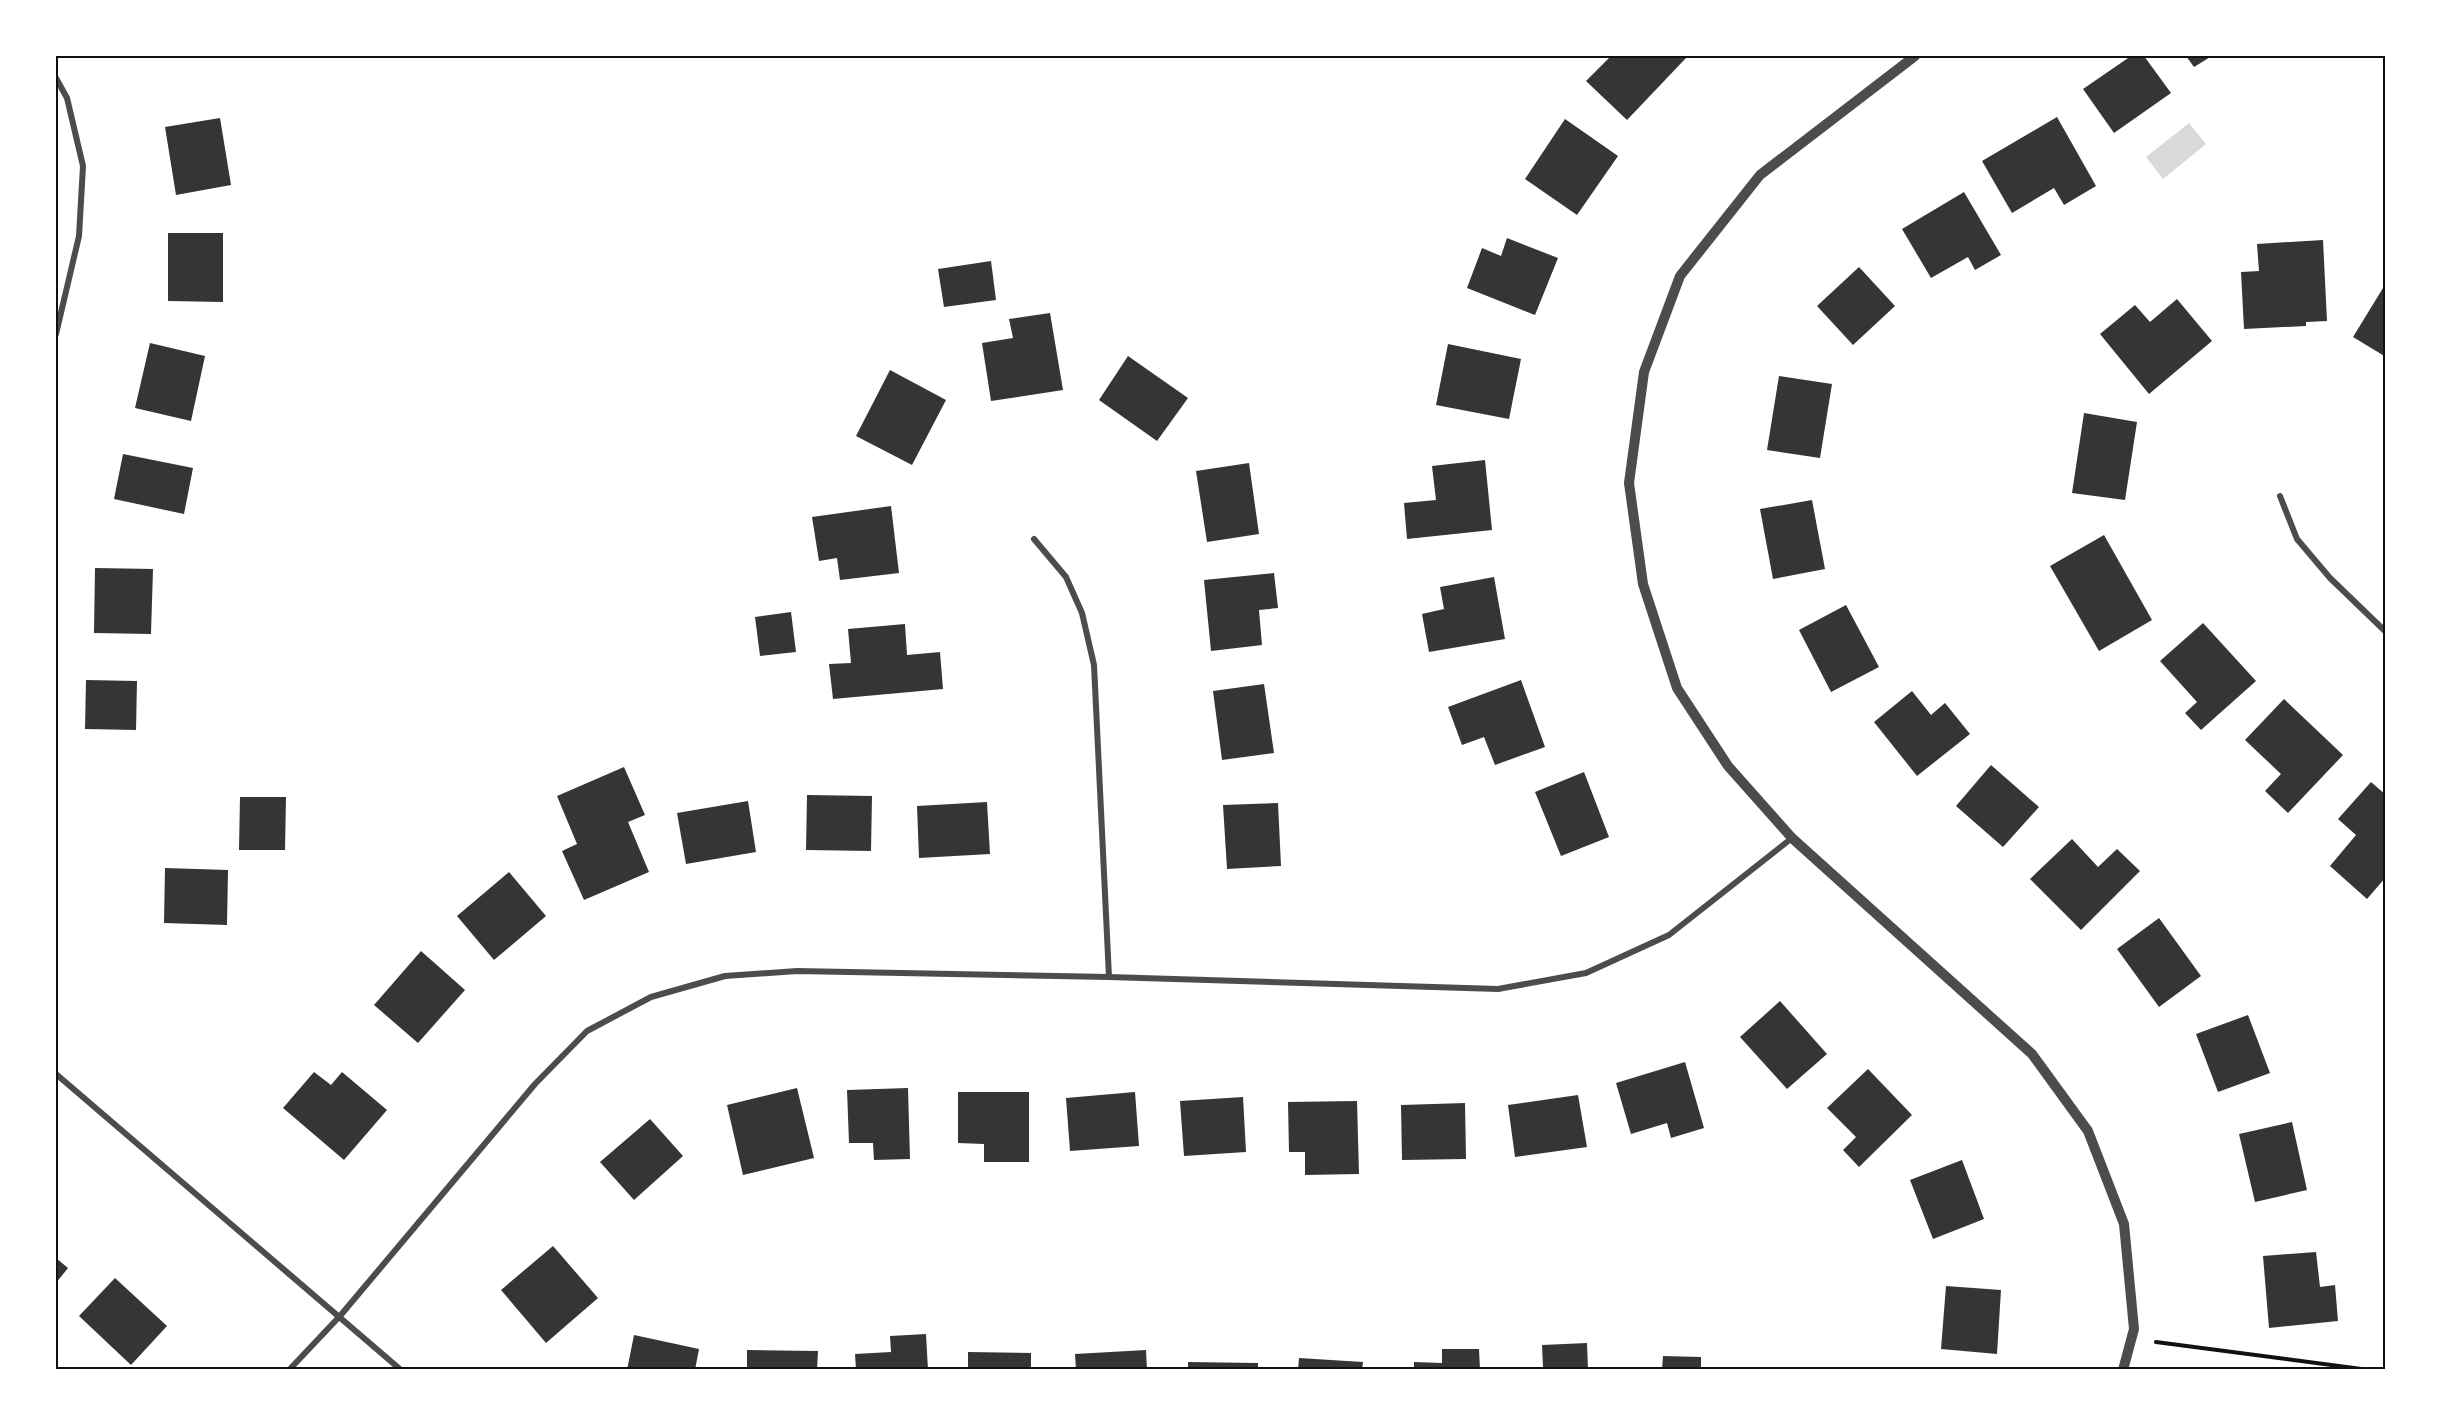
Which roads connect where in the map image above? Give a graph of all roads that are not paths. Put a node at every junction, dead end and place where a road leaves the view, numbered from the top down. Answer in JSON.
{"nodes":[{"id":1,"x":1915,"y":56,"type":"edge"},
{"id":2,"x":56,"y":78,"type":"edge"},
{"id":3,"x":56,"y":334,"type":"edge"},
{"id":4,"x":2280,"y":496,"type":"dead end"},
{"id":5,"x":1034,"y":539,"type":"dead end"},
{"id":6,"x":2385,"y":632,"type":"edge"},
{"id":7,"x":1792,"y":838,"type":"junction"},
{"id":8,"x":1109,"y":976,"type":"junction"},
{"id":9,"x":56,"y":1074,"type":"edge"},
{"id":10,"x":340,"y":1316,"type":"junction"},
{"id":11,"x":289,"y":1370,"type":"edge"},
{"id":12,"x":401,"y":1370,"type":"edge"},
{"id":13,"x":2123,"y":1370,"type":"edge"}],
"edges":[{"from":1,"to":7,"type":"street"},
{"from":2,"to":3,"type":"street"},
{"from":4,"to":6,"type":"street"},
{"from":5,"to":8,"type":"street"},
{"from":7,"to":8,"type":"street"},
{"from":7,"to":13,"type":"street"},
{"from":8,"to":10,"type":"street"},
{"from":9,"to":10,"type":"street"},
{"from":10,"to":11,"type":"street"},
{"from":10,"to":12,"type":"street"}]}
